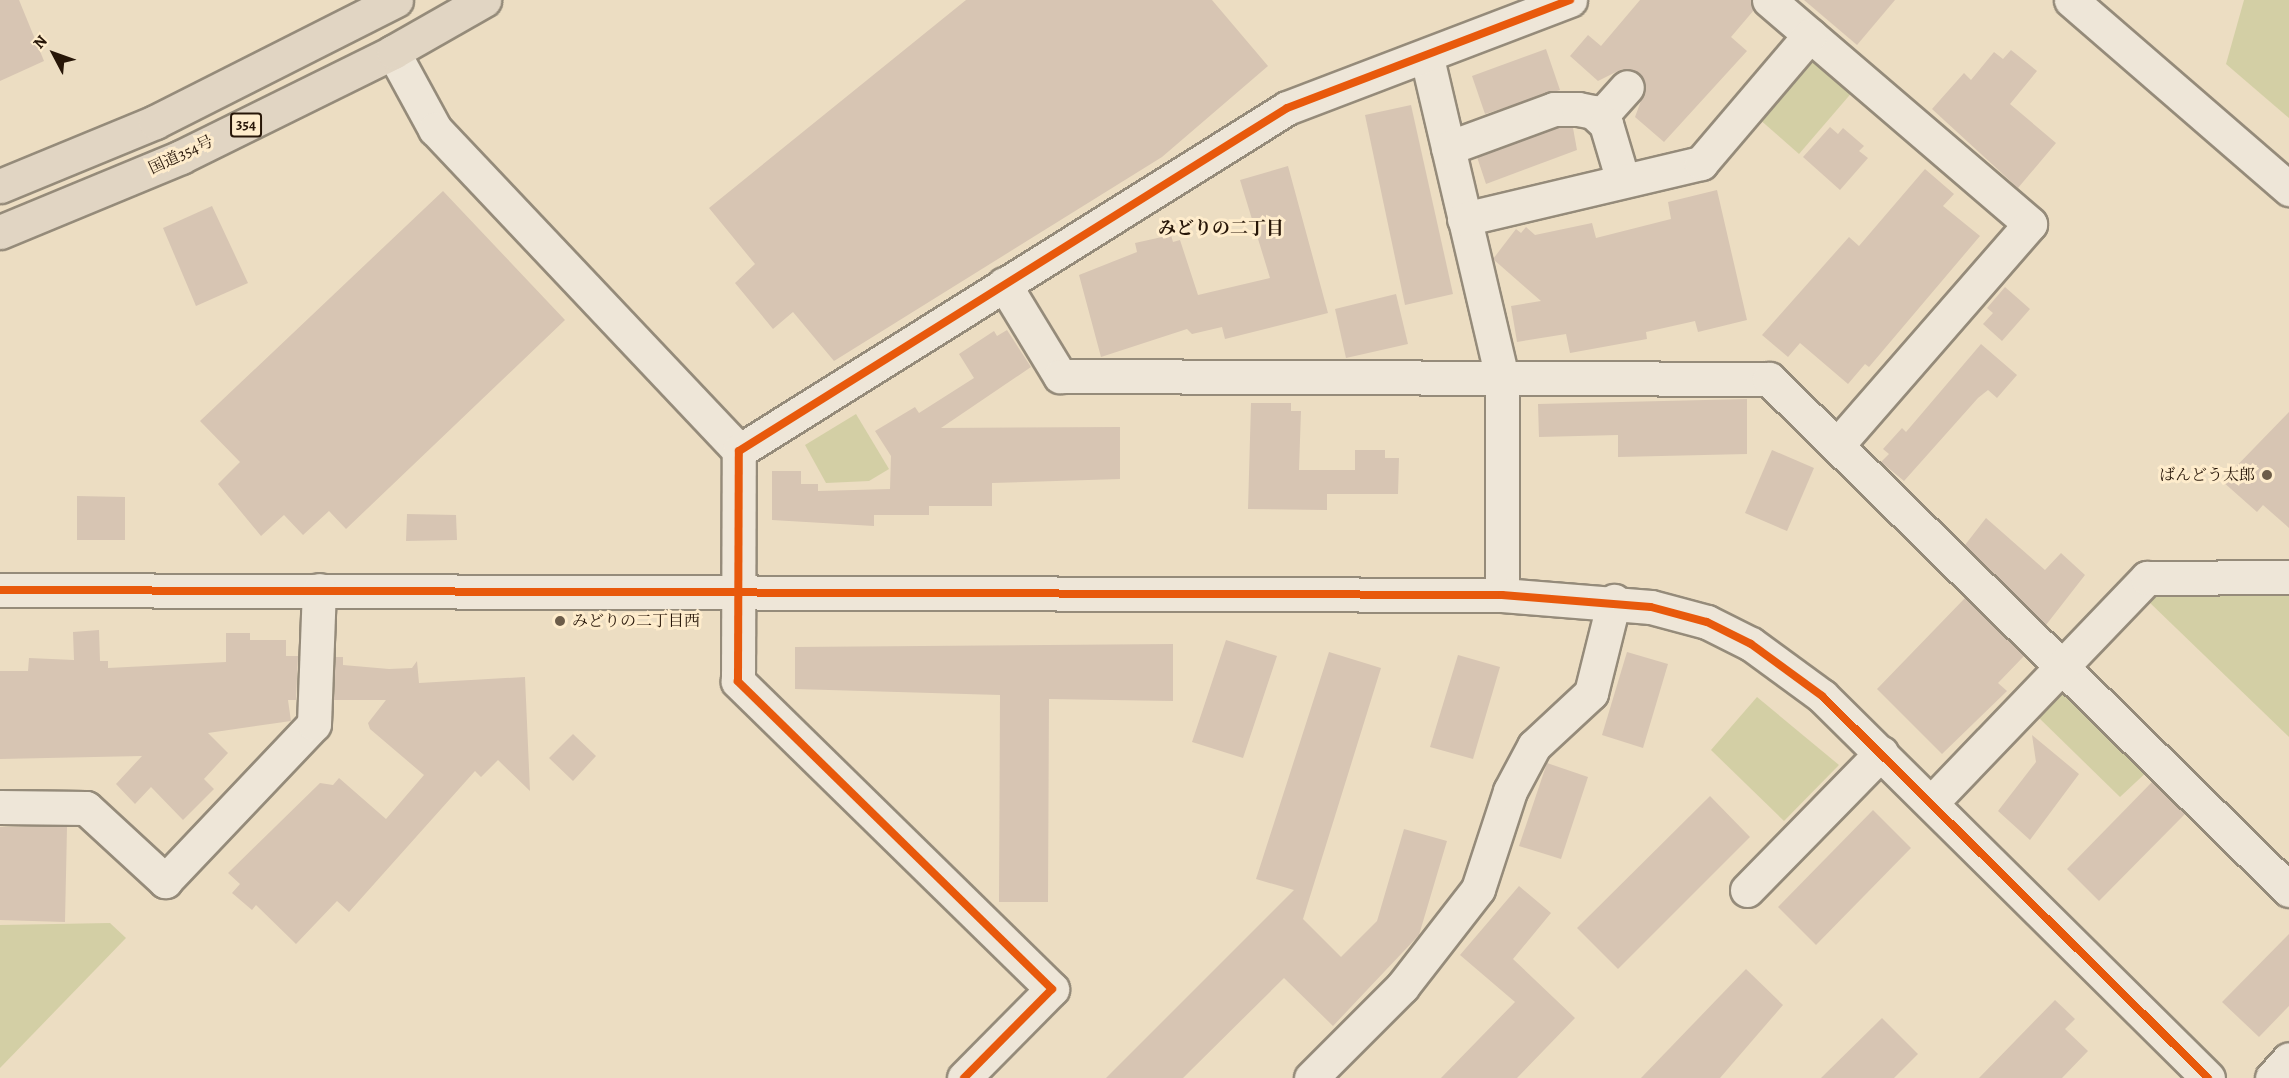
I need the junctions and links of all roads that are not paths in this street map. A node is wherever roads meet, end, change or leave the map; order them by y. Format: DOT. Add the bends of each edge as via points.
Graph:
graph roads {
  1 [pos="484,0"];
  2 [pos="1570,0"];
  3 [pos="1769,0"];
  4 [pos="2071,0"];
  5 [pos="378,5"];
  6 [pos="1810,35"];
  7 [pos="393,52"];
  8 [pos="1427,58"];
  9 [pos="1627,87"];
  10 [pos="1600,117"];
  11 [pos="1448,148"];
  12 [pos="1623,181"];
  13 [pos="0,186"];
  14 [pos="2289,189"];
  15 [pos="1464,219"];
  16 [pos="0,232"];
  17 [pos="1004,284"];
  18 [pos="1502,379"];
  19 [pos="1838,444"];
  20 [pos="739,451"];
  21 [pos="2289,578"];
  22 [pos="0,590"];
  23 [pos="318,590"];
  24 [pos="735,593"];
  25 [pos="1502,595"];
  26 [pos="1614,601"];
  27 [pos="2061,664"];
  28 [pos="1881,753"];
  29 [pos="1931,803"];
  30 [pos="0,807"];
  31 [pos="1747,890"];
  32 [pos="2289,890"];
  33 [pos="2289,1059"];
  34 [pos="964,1078"];
  35 [pos="1311,1078"];
  36 [pos="2208,1078"];
  37 [pos="2272,1078"];
  1 -- 7 [label="highway, 国道354号 / 354"];
  2 -- 8 [label="street"];
  3 -- 6 [label="street"];
  4 -- 14 [label="street"];
  5 -- 13 [label="highway" via="155,122"];
  6 -- 12 [label="street" via="1701,163"];
  6 -- 19 [label="street" via="2030,224"];
  7 -- 16 [label="highway, 国道354号 / 354" via="181,157"];
  7 -- 20 [label="street" via="435,129"];
  8 -- 11 [label="street"];
  8 -- 17 [label="street" via="1287,108"];
  9 -- 10 [label="street"];
  10 -- 11 [label="street" via="1554,109"];
  10 -- 12 [label="street"];
  11 -- 15 [label="street"];
  12 -- 15 [label="street"];
  15 -- 18 [label="street"];
  17 -- 18 [label="street" via="1060,376"];
  17 -- 20 [label="street"];
  18 -- 19 [label="street" via="1769,379"];
  18 -- 25 [label="street"];
  19 -- 27 [label="street"];
  20 -- 24 [label="street"];
  21 -- 27 [label="street" via="2146,578"];
  22 -- 23 [label="street"];
  23 -- 24 [label="street"];
  23 -- 30 [label="street" via="314,724 165,881 86,808"];
  24 -- 25 [label="street"];
  24 -- 34 [label="street" via="738,681 1052,990"];
  25 -- 26 [label="street"];
  26 -- 28 [label="street" via="1707,622 1751,644 1822,696"];
  26 -- 35 [label="street" via="1591,693 1534,746 1510,791 1478,889 1402,987"];
  27 -- 29 [label="street"];
  27 -- 32 [label="street"];
  28 -- 29 [label="street"];
  28 -- 31 [label="street"];
  29 -- 36 [label="street"];
  33 -- 37 [label="street"];
}
